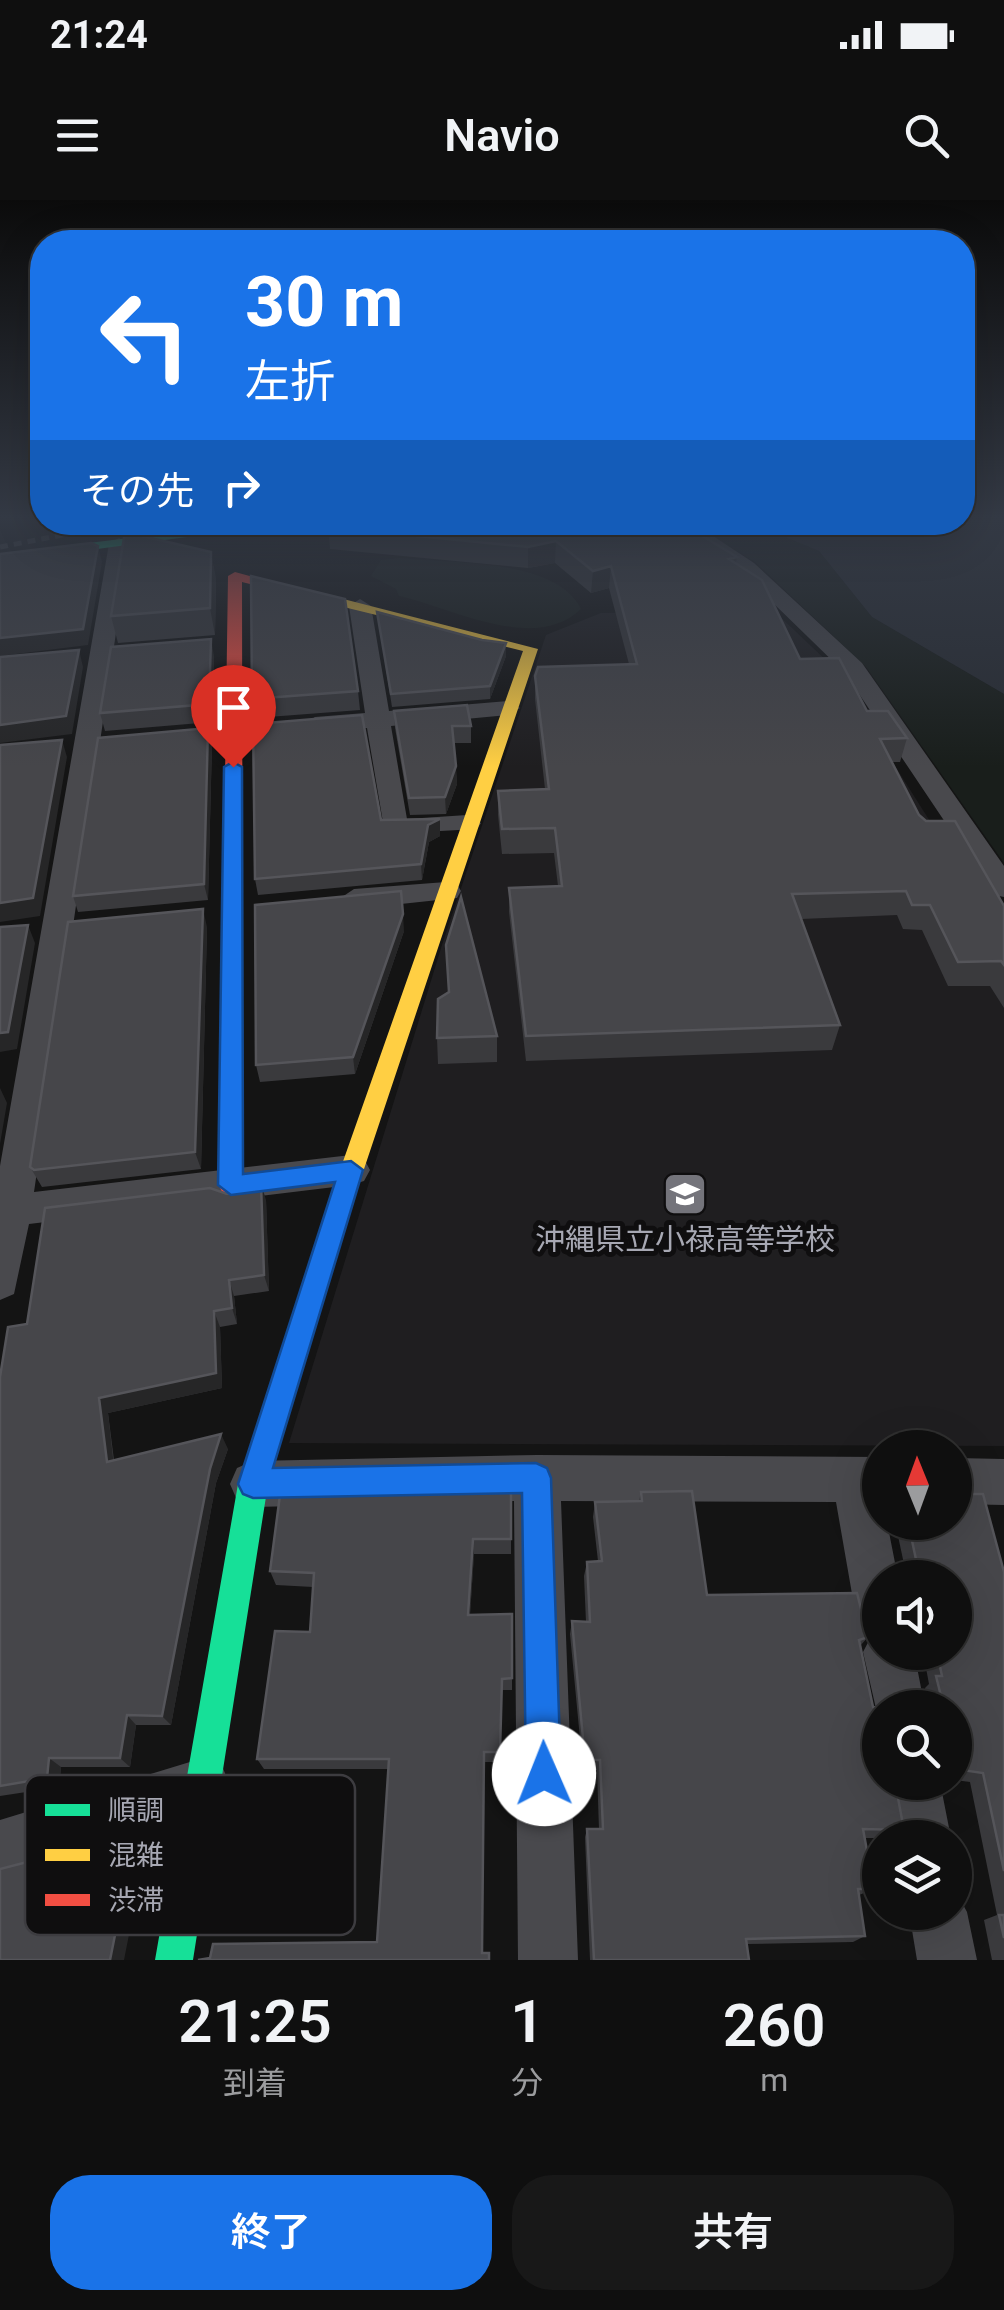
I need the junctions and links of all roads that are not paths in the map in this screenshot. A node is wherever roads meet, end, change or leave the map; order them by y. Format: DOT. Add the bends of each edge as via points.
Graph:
graph roads {
  1 [pos="108,602"];
  2 [pos="231,602"];
  3 [pos="344,602"];
  4 [pos="784,602"];
  5 [pos="360,606"];
  6 [pos="508,708"];
  7 [pos="377,720"];
  8 [pos="287,727"];
  9 [pos="102,742"];
  10 [pos="52,746"];
  11 [pos="468,823"];
  12 [pos="1004,888"];
  13 [pos="446,891"];
  14 [pos="326,902"];
  15 [pos="270,907"];
  16 [pos="222,912"];
  17 [pos="94,924"];
  18 [pos="56,928"];
  19 [pos="18,932"];
  20 [pos="351,1170"];
  21 [pos="231,1185"];
  22 [pos="6,1211"];
  23 [pos="0,1282"];
  24 [pos="536,1478"];
  25 [pos="862,1479"];
  26 [pos="972,1481"];
  27 [pos="1004,1482"];
  28 [pos="253,1484"];
  29 [pos="205,1775"];
  30 [pos="25,1840"];
  31 [pos="0,1848"];
  32 [pos="941,1930"];
  33 [pos="178,1935"];
  34 [pos="174,1960"];
  35 [pos="548,1960"];
  36 [pos="947,1960"];
  1 -- 9 [label="street" via="98,655"];
  2 -- 16 [label="street" via="224,645 233,731"];
  3 -- 5 [label="street"];
  4 -- 12 [label="street" via="854,668"];
  5 -- 6 [label="street" via="531,649"];
  5 -- 7 [label="street"];
  6 -- 7 [label="street"];
  6 -- 11 [label="street"];
  7 -- 8 [label="street"];
  7 -- 11 [label="street" via="395,828"];
  9 -- 10 [label="street"];
  9 -- 18 [label="street"];
  11 -- 13 [label="street"];
  13 -- 14 [label="street"];
  13 -- 20 [label="street"];
  15 -- 16 [label="street"];
  16 -- 21 [label="street"];
  17 -- 18 [label="street"];
  18 -- 19 [label="street"];
  18 -- 22 [label="street"];
  20 -- 21 [label="street"];
  20 -- 28 [label="street"];
  21 -- 22 [label="street"];
  22 -- 23 [label="street"];
  24 -- 25 [label="street"];
  24 -- 28 [label="street"];
  24 -- 35 [label="street"];
  26 -- 27 [label="street"];
  28 -- 29 [label="street"];
  30 -- 31 [label="street"];
  32 -- 36 [label="street"];
  33 -- 34 [label="street"];
}
